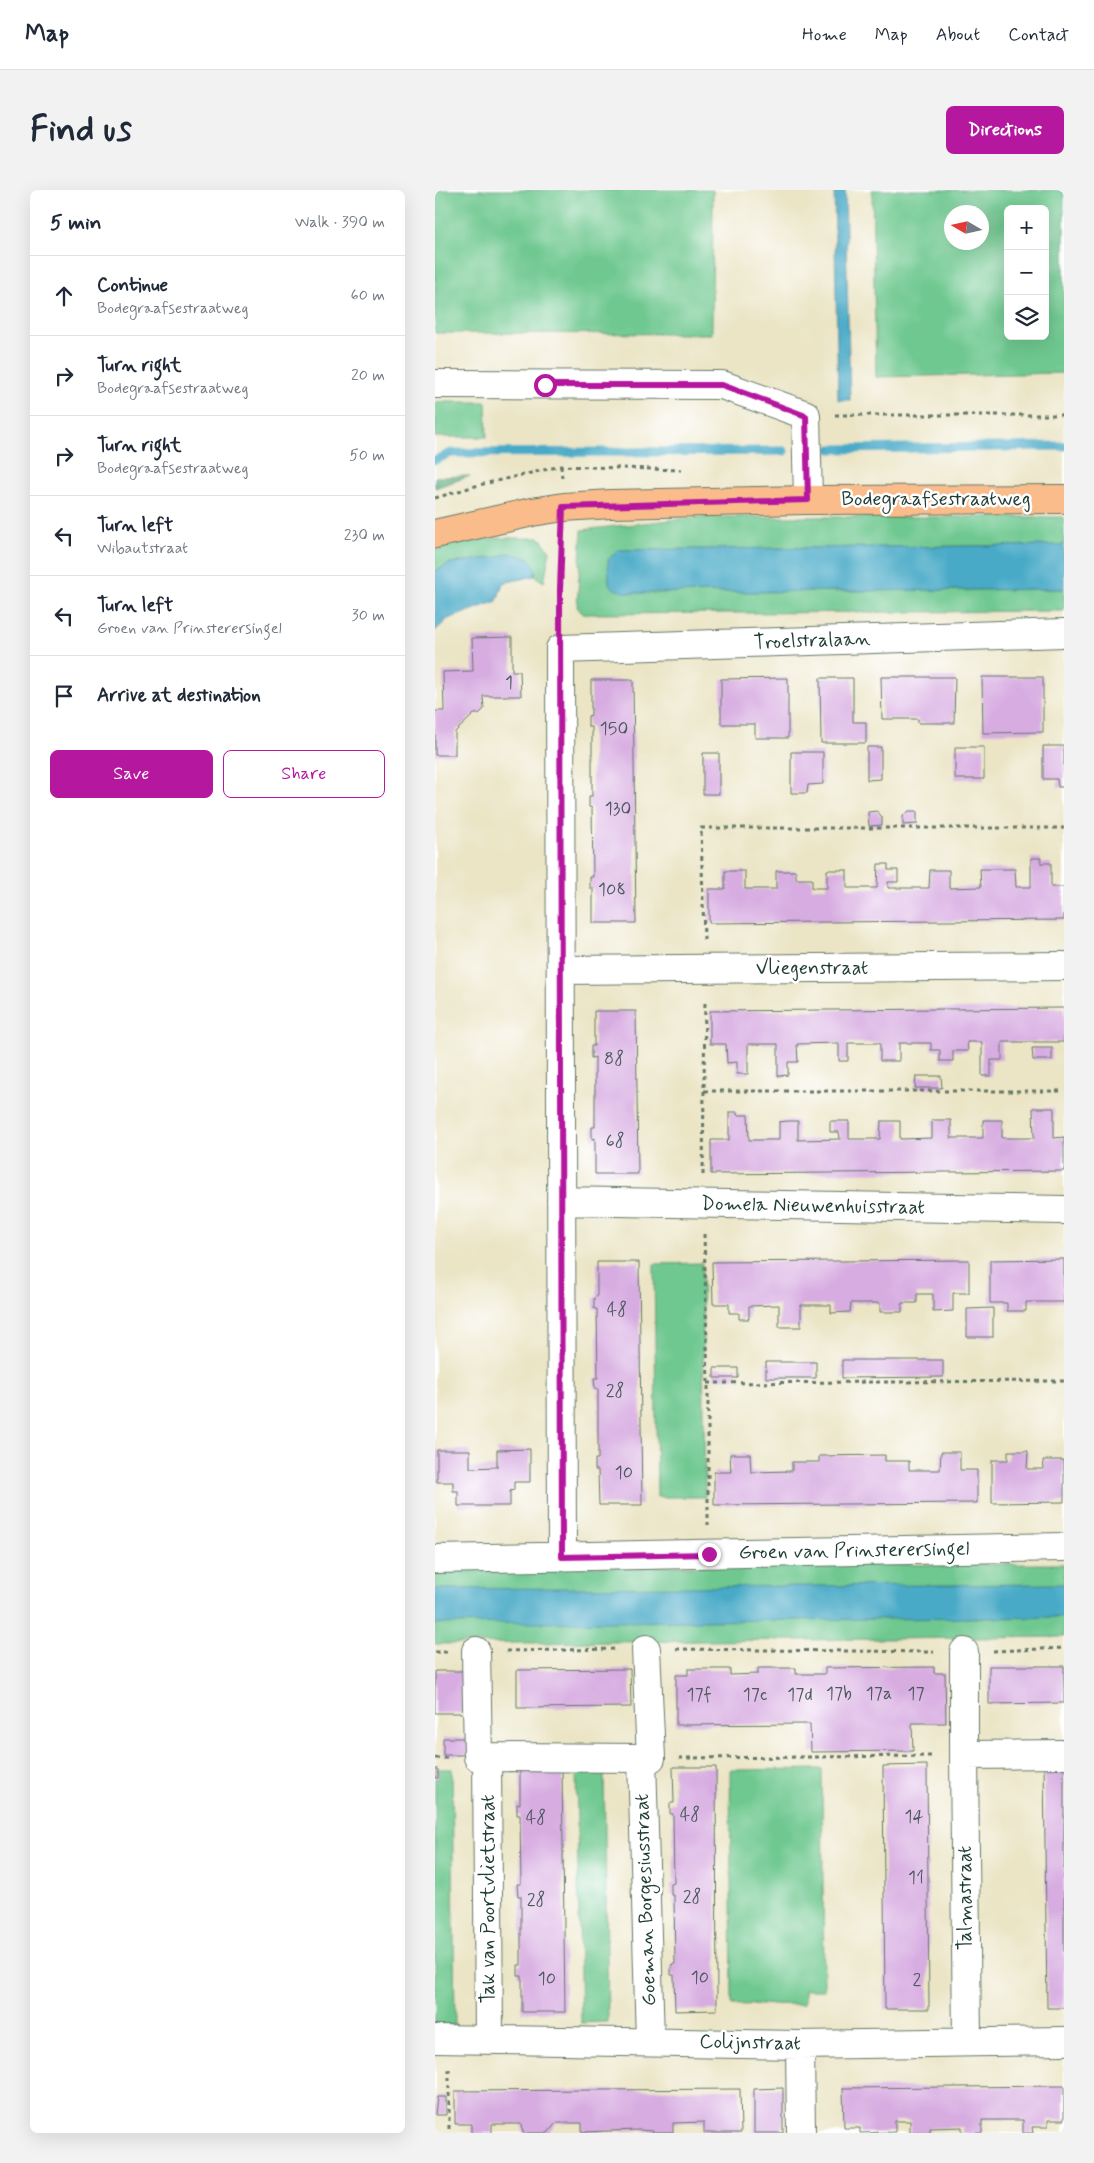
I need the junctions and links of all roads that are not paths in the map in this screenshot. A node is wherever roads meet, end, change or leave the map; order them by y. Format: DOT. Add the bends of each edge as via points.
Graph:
graph roads {
  1 [pos="435,384"];
  2 [pos="1064,499"];
  3 [pos="808,500"];
  4 [pos="435,534"];
  5 [pos="1064,633"];
  6 [pos="1064,966"];
  7 [pos="561,970"];
  8 [pos="561,1201"];
  9 [pos="1064,1210"];
  10 [pos="1064,1547"];
  11 [pos="562,1557"];
  12 [pos="435,1558"];
  13 [pos="646,1649"];
  14 [pos="476,1651"];
  15 [pos="964,1652"];
  16 [pos="964,1755"];
  17 [pos="1054,1755"];
  18 [pos="487,1757"];
  19 [pos="646,1758"];
  20 [pos="442,2039"];
  21 [pos="489,2040"];
  22 [pos="967,2041"];
  23 [pos="1064,2041"];
  24 [pos="650,2042"];
  25 [pos="800,2045"];
  26 [pos="801,2133"];
  1 -- 3 [label="street" via="722,385 806,416"];
  2 -- 3 [label="main road, Bodegraafsestraatweg"];
  3 -- 4 [label="main road, Bodegraafsestraatweg" via="563,507"];
  5 -- 7 [label="street, Troelstralaan" via="560,649"];
  6 -- 7 [label="street, Vliegenstraat"];
  7 -- 8 [label="street"];
  8 -- 9 [label="street, Domela Nieuwenhuisstraat"];
  8 -- 11 [label="street"];
  10 -- 11 [label="street, Groen van Prinsterersingel"];
  11 -- 12 [label="street, Groen van Prinsterersingel"];
  13 -- 19 [label="street, Goeman Borgesiusstraat"];
  14 -- 18 [label="street, Tak van Poortvlietstraat" via="478,1757"];
  15 -- 16 [label="street, Talmastraat"];
  16 -- 17 [label="street"];
  16 -- 22 [label="street, Talmastraat"];
  18 -- 19 [label="street"];
  18 -- 21 [label="street, Tak van Poortvlietstraat"];
  19 -- 24 [label="street, Goeman Borgesiusstraat"];
  20 -- 21 [label="street, Colijnstraat"];
  21 -- 24 [label="street, Colijnstraat"];
  22 -- 23 [label="street, Colijnstraat"];
  22 -- 25 [label="street, Colijnstraat"];
  24 -- 25 [label="street, Colijnstraat"];
  25 -- 26 [label="street"];
}
